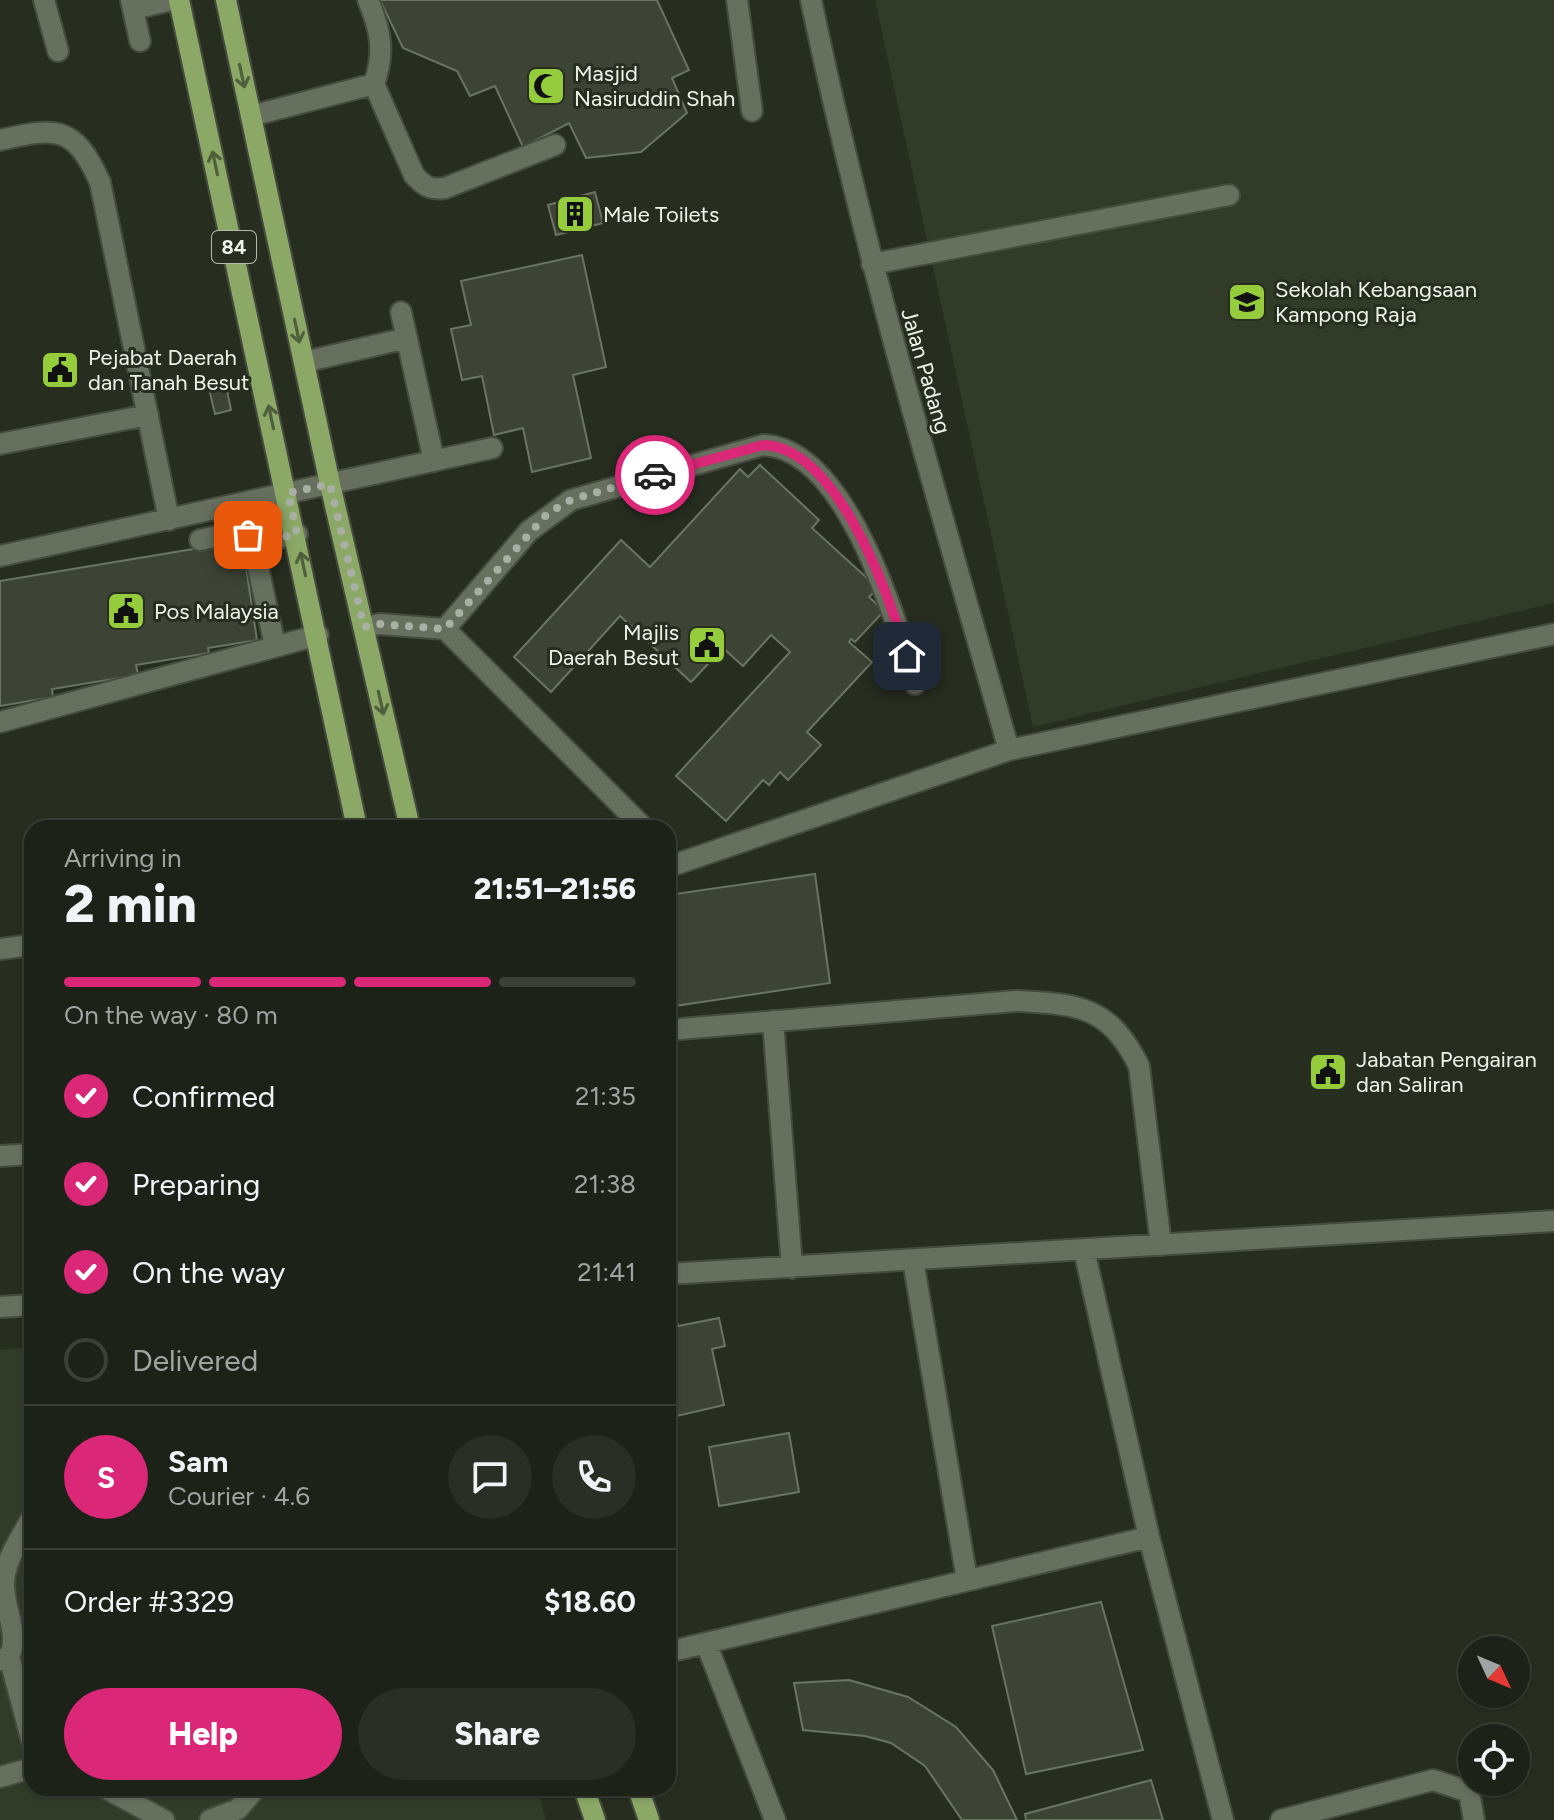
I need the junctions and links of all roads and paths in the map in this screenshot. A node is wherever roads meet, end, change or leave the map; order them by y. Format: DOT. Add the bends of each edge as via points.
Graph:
graph roads {
  1 [pos="44,0"];
  2 [pos="172,0"];
  3 [pos="179,0"];
  4 [pos="226,0"];
  5 [pos="368,0"];
  6 [pos="737,0"];
  7 [pos="811,0"];
  8 [pos="132,4"];
  9 [pos="140,41"];
  10 [pos="58,51"];
  11 [pos="374,84"];
  12 [pos="752,111"];
  13 [pos="251,116"];
  14 [pos="0,140"];
  15 [pos="555,145"];
  16 [pos="1229,195"];
  17 [pos="872,264"];
  18 [pos="401,312"];
  19 [pos="407,338"];
  20 [pos="304,362"];
  21 [pos="148,415"];
  22 [pos="0,444"];
  23 [pos="492,448"];
  24 [pos="434,461"];
  25 [pos="330,484"];
  26 [pos="288,493"];
  27 [pos="169,520"];
  28 [pos="297,534"];
  29 [pos="200,540"];
  30 [pos="254,543"];
  31 [pos="0,556"];
  32 [pos="364,627"];
  33 [pos="445,629"];
  34 [pos="1554,634"];
  35 [pos="318,635"];
  36 [pos="275,646"];
  37 [pos="915,684"];
  38 [pos="0,722"];
  39 [pos="1009,750"];
  40 [pos="355,820"];
  41 [pos="408,820"];
  42 [pos="636,820"];
  43 [pos="676,864"];
  44 [pos="24,946"];
  45 [pos="0,949"];
  46 [pos="773,1021"];
  47 [pos="676,1029"];
  48 [pos="24,1154"];
  49 [pos="0,1156"];
  50 [pos="1554,1221"];
  51 [pos="1161,1245"];
  52 [pos="1084,1250"];
  53 [pos="913,1260"];
  54 [pos="792,1268"];
  55 [pos="676,1274"];
  56 [pos="24,1306"];
  57 [pos="0,1307"];
  58 [pos="24,1532"];
  59 [pos="1149,1537"];
  60 [pos="967,1580"];
  61 [pos="706,1643"];
  62 [pos="676,1650"];
  63 [pos="4,1658"];
  64 [pos="24,1718"];
  65 [pos="24,1770"];
  66 [pos="0,1777"];
  67 [pos="120,1796"];
  68 [pos="249,1796"];
  69 [pos="587,1796"];
  70 [pos="641,1796"];
  71 [pos="1287,1819"];
  72 [pos="164,1820"];
  73 [pos="210,1820"];
  74 [pos="595,1820"];
  75 [pos="649,1820"];
  76 [pos="775,1820"];
  77 [pos="1223,1820"];
  78 [pos="1474,1820"];
  1 -- 10 [label="street"];
  2 -- 8 [label="street"];
  26 -- 3 [label="main road, 84, one-way"];
  4 -- 13 [label="main road, 84, one-way"];
  5 -- 11 [label="street" via="382,34"];
  6 -- 12 [label="street"];
  7 -- 17 [label="street, Jalan Padang"];
  8 -- 9 [label="street"];
  11 -- 13 [label="street"];
  11 -- 15 [label="street" via="414,175 433,189"];
  13 -- 20 [label="main road, 84, one-way"];
  14 -- 21 [label="street" via="51,130 79,143 91,162 100,182"];
  16 -- 17 [label="street"];
  17 -- 39 [label="street, Jalan Padang"];
  18 -- 19 [label="street"];
  19 -- 20 [label="street"];
  19 -- 24 [label="street"];
  20 -- 25 [label="main road, 84"];
  21 -- 22 [label="street"];
  21 -- 27 [label="street"];
  23 -- 24 [label="street"];
  24 -- 25 [label="street"];
  25 -- 26 [label="street"];
  25 -- 32 [label="main road, 84"];
  26 -- 27 [label="street"];
  26 -- 28 [label="main road, 84"];
  27 -- 31 [label="street"];
  28 -- 30 [label="street"];
  35 -- 28 [label="main road, 84, one-way"];
  29 -- 30 [label="street" via="243,532"];
  30 -- 36 [label="street"];
  32 -- 33 [label="street"];
  32 -- 41 [label="main road, 84, one-way"];
  33 -- 37 [label="street" via="529,531 571,500 763,445 780,446 811,465 842,504 890,600"];
  33 -- 42 [label="street"];
  34 -- 39 [label="street"];
  35 -- 36 [label="street"];
  35 -- 40 [label="main road, 84"];
  36 -- 38 [label="street"];
  39 -- 43 [label="street"];
  44 -- 45 [label="street"];
  46 -- 47 [label="street"];
  46 -- 51 [label="street" via="1016,1001 1087,1010 1110,1022 1139,1066"];
  46 -- 54 [label="street"];
  48 -- 49 [label="street"];
  50 -- 51 [label="street"];
  51 -- 52 [label="street"];
  52 -- 53 [label="street"];
  52 -- 59 [label="street"];
  53 -- 54 [label="street"];
  53 -- 60 [label="street"];
  54 -- 55 [label="street"];
  56 -- 57 [label="street"];
  58 -- 63 [label="street" via="5,1569 3,1591 13,1646"];
  59 -- 60 [label="street"];
  59 -- 77 [label="street"];
  60 -- 61 [label="street"];
  61 -- 62 [label="street"];
  61 -- 76 [label="street"];
  63 -- 64 [label="street"];
  65 -- 66 [label="street"];
  67 -- 72 [label="street"];
  68 -- 73 [label="street" via="238,1809"];
  69 -- 74 [label="main road"];
  70 -- 75 [label="main road"];
  71 -- 78 [label="street" via="1433,1780 1469,1792"];
}
